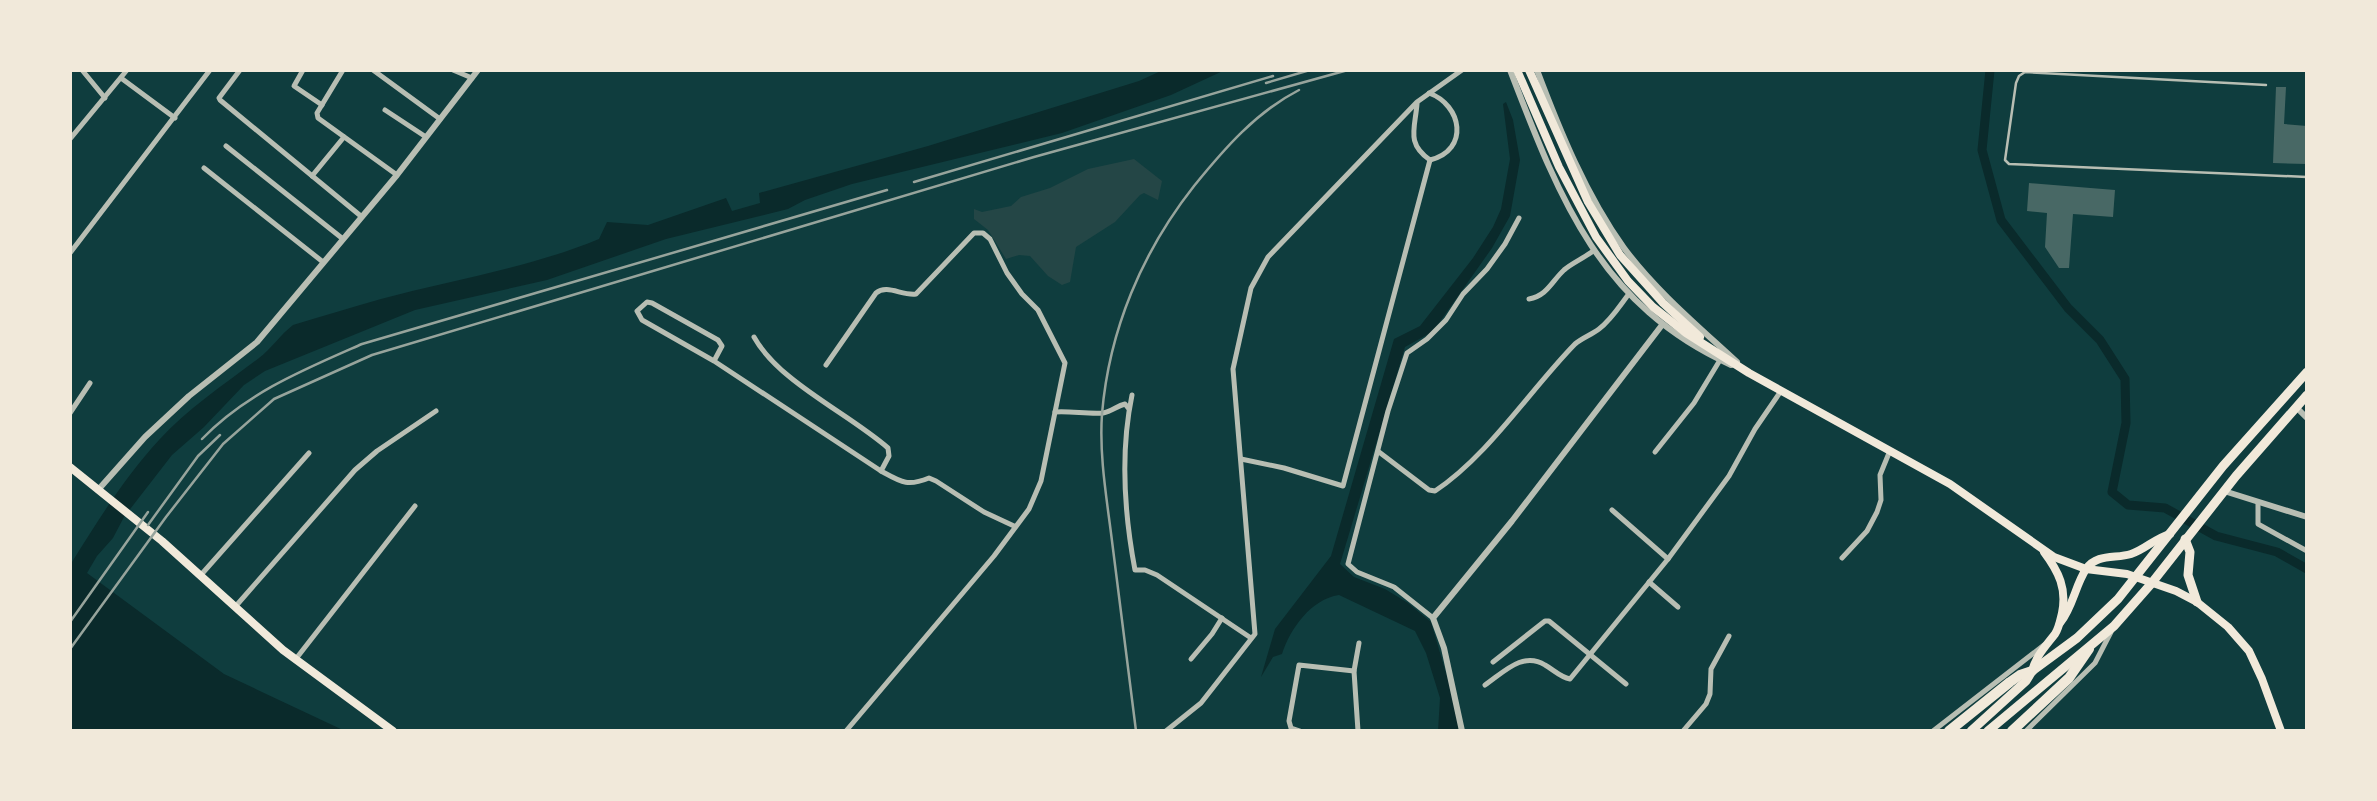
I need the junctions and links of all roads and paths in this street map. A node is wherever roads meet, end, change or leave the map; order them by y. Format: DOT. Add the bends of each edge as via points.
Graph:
graph roads {
  1 [pos="82,70"];
  2 [pos="127,70"];
  3 [pos="209,70"];
  4 [pos="240,70"];
  5 [pos="303,70"];
  6 [pos="343,70"];
  7 [pos="373,70"];
  8 [pos="453,70"];
  9 [pos="478,70"];
  10 [pos="1462,70"];
  11 [pos="1510,70"];
  12 [pos="1517,70"];
  13 [pos="1529,70"];
  14 [pos="1537,70"];
  15 [pos="121,78"];
  16 [pos="472,78"];
  17 [pos="2266,85"];
  18 [pos="1429,93"];
  19 [pos="105,98"];
  20 [pos="1418,102"];
  21 [pos="322,105"];
  22 [pos="385,110"];
  23 [pos="175,118"];
  24 [pos="440,119"];
  25 [pos="344,137"];
  26 [pos="426,137"];
  27 [pos="70,139"];
  28 [pos="226,146"];
  29 [pos="1430,160"];
  30 [pos="204,168"];
  31 [pos="397,175"];
  32 [pos="312,176"];
  33 [pos="2307,177"];
  34 [pos="362,217"];
  35 [pos="1519,218"];
  36 [pos="343,239"];
  37 [pos="1593,251"];
  38 [pos="70,253"];
  39 [pos="323,262"];
  40 [pos="1628,295"];
  41 [pos="1530,299"];
  42 [pos="1662,325"];
  43 [pos="754,337"];
  44 [pos="1709,346"];
  45 [pos="1720,360"];
  46 [pos="714,361"];
  47 [pos="826,365"];
  48 [pos="2307,372"];
  49 [pos="1749,373"];
  50 [pos="90,383"];
  51 [pos="1781,391"];
  52 [pos="1132,395"];
  53 [pos="2307,395"];
  54 [pos="2296,407"];
  55 [pos="1129,409"];
  56 [pos="436,411"];
  57 [pos="70,412"];
  58 [pos="1055,412"];
  59 [pos="2307,418"];
  60 [pos="1379,452"];
  61 [pos="1656,452"];
  62 [pos="309,453"];
  63 [pos="1889,453"];
  64 [pos="1241,459"];
  65 [pos="70,467"];
  66 [pos="881,471"];
  67 [pos="2224,491"];
  68 [pos="100,492"];
  69 [pos="2258,502"];
  70 [pos="415,506"];
  71 [pos="1612,510"];
  72 [pos="2307,517"];
  73 [pos="1014,526"];
  74 [pos="2172,531"];
  75 [pos="2187,537"];
  76 [pos="2042,549"];
  77 [pos="2307,551"];
  78 [pos="1842,558"];
  79 [pos="1668,559"];
  80 [pos="2086,569"];
  81 [pos="200,576"];
  82 [pos="2136,577"];
  83 [pos="1649,582"];
  84 [pos="2151,584"];
  85 [pos="2197,602"];
  86 [pos="235,607"];
  87 [pos="1678,607"];
  88 [pos="1222,618"];
  89 [pos="1433,618"];
  90 [pos="2060,623"];
  91 [pos="2113,626"];
  92 [pos="1729,636"];
  93 [pos="1251,638"];
  94 [pos="2050,640"];
  95 [pos="1359,643"];
  96 [pos="2089,649"];
  97 [pos="1589,655"];
  98 [pos="1191,659"];
  99 [pos="295,660"];
  100 [pos="1493,663"];
  101 [pos="1354,671"];
  102 [pos="2032,671"];
  103 [pos="1626,684"];
  104 [pos="1485,685"];
  105 [pos="393,731"];
  106 [pos="846,731"];
  107 [pos="1166,731"];
  108 [pos="1300,731"];
  109 [pos="1358,731"];
  110 [pos="1462,731"];
  111 [pos="1683,731"];
  112 [pos="1933,731"];
  113 [pos="1949,731"];
  114 [pos="1970,731"];
  115 [pos="1989,731"];
  116 [pos="2012,731"];
  117 [pos="2026,731"];
  118 [pos="2281,731"];
  1 -- 19 [label="street"];
  2 -- 15 [label="street"];
  3 -- 23 [label="street"];
  4 -- 32 [label="street" via="220,100"];
  5 -- 21 [label="street" via="294,86"];
  6 -- 21 [label="street"];
  7 -- 24 [label="street"];
  8 -- 16 [label="street"];
  9 -- 16 [label="street"];
  10 -- 18 [label="street"];
  11 -- 37 [label="street" via="1555,177"];
  12 -- 44 [label="main road" via="1595,237 1653,307"];
  13 -- 44 [label="main road" via="1588,202 1620,255"];
  14 -- 49 [label="street" via="1587,185 1624,247 1667,297"];
  15 -- 19 [label="street"];
  15 -- 23 [label="street"];
  16 -- 24 [label="street"];
  17 -- 33 [label="lane" via="2025,72 2016,83 2005,160 2008,164"];
  18 -- 20 [label="street"];
  18 -- 29 [label="street" via="1448,106 1458,133 1444,155"];
  19 -- 27 [label="street"];
  20 -- 29 [label="street" via="1412,134"];
  20 -- 64 [label="street" via="1268,257 1251,288 1233,369"];
  21 -- 25 [label="street" via="318,118"];
  22 -- 26 [label="street"];
  23 -- 38 [label="street"];
  24 -- 26 [label="street"];
  25 -- 31 [label="street"];
  25 -- 32 [label="street"];
  26 -- 31 [label="street"];
  28 -- 36 [label="street"];
  29 -- 64 [label="street" via="1343,486"];
  30 -- 39 [label="street"];
  31 -- 34 [label="street"];
  32 -- 34 [label="street"];
  34 -- 36 [label="street"];
  35 -- 60 [label="street" via="1505,244 1446,320 1407,353"];
  36 -- 39 [label="street"];
  37 -- 40 [label="street"];
  37 -- 41 [label="street"];
  39 -- 68 [label="street" via="257,342 145,437"];
  40 -- 42 [label="street"];
  40 -- 60 [label="street" via="1613,316 1575,344 1501,429 1435,491"];
  42 -- 45 [label="street"];
  42 -- 89 [label="street"];
  43 -- 66 [label="street" via="783,370 888,448"];
  44 -- 49 [label="main road"];
  45 -- 49 [label="street"];
  45 -- 61 [label="street"];
  46 -- 46 [label="street" via="642,320 636,312 652,303 718,341 722,346"];
  46 -- 66 [label="street"];
  47 -- 58 [label="street" via="881,289 916,294 974,233 983,233 1007,273 1038,310 1065,363"];
  48 -- 74 [label="highway"];
  49 -- 51 [label="main road"];
  50 -- 57 [label="street"];
  51 -- 63 [label="main road"];
  51 -- 79 [label="street" via="1729,476"];
  52 -- 55 [label="street"];
  53 -- 54 [label="highway"];
  54 -- 59 [label="street"];
  54 -- 67 [label="highway"];
  55 -- 58 [label="street" via="1125,404 1102,413"];
  55 -- 88 [label="street" via="1125,496 1135,570 1157,575"];
  56 -- 86 [label="street" via="355,470"];
  58 -- 73 [label="street" via="1041,481 1029,509"];
  60 -- 89 [label="street" via="1348,564 1394,587"];
  62 -- 81 [label="street"];
  63 -- 76 [label="main road" via="1950,484"];
  63 -- 78 [label="street" via="1880,475 1877,512 1867,531"];
  64 -- 93 [label="street" via="1255,634"];
  65 -- 68 [label="main road"];
  66 -- 73 [label="street" via="908,484 929,478"];
  67 -- 69 [label="street"];
  67 -- 75 [label="highway"];
  68 -- 81 [label="main road"];
  69 -- 72 [label="street"];
  69 -- 77 [label="street" via="2258,524"];
  70 -- 99 [label="street"];
  71 -- 79 [label="street"];
  73 -- 106 [label="street" via="994,556"];
  74 -- 80 [label="main road" via="2132,554 2098,559"];
  74 -- 82 [label="highway"];
  75 -- 84 [label="highway"];
  75 -- 85 [label="highway" via="2188,575"];
  76 -- 80 [label="main road"];
  76 -- 90 [label="main road" via="2063,588"];
  79 -- 83 [label="street"];
  80 -- 82 [label="main road"];
  80 -- 90 [label="main road"];
  81 -- 86 [label="main road"];
  82 -- 84 [label="main road"];
  82 -- 102 [label="highway" via="2089,628"];
  83 -- 87 [label="street"];
  83 -- 97 [label="street"];
  84 -- 85 [label="main road"];
  84 -- 91 [label="highway"];
  85 -- 118 [label="main road" via="2249,651"];
  86 -- 99 [label="main road"];
  88 -- 93 [label="street"];
  88 -- 98 [label="street"];
  89 -- 110 [label="street"];
  90 -- 94 [label="main road"];
  91 -- 96 [label="highway"];
  91 -- 117 [label="street" via="2095,663"];
  92 -- 111 [label="street" via="1712,669 1706,704"];
  93 -- 107 [label="street" via="1201,703"];
  94 -- 102 [label="main road"];
  94 -- 112 [label="street"];
  95 -- 101 [label="street"];
  96 -- 115 [label="highway"];
  96 -- 116 [label="highway" via="2069,678"];
  97 -- 100 [label="street" via="1545,621"];
  97 -- 103 [label="street"];
  97 -- 104 [label="street" via="1570,679 1532,659 1521,660"];
  99 -- 105 [label="main road"];
  101 -- 108 [label="street" via="1299,665 1289,721 1291,728"];
  101 -- 109 [label="street"];
  102 -- 113 [label="highway" via="2010,682"];
  102 -- 114 [label="highway"];
}
